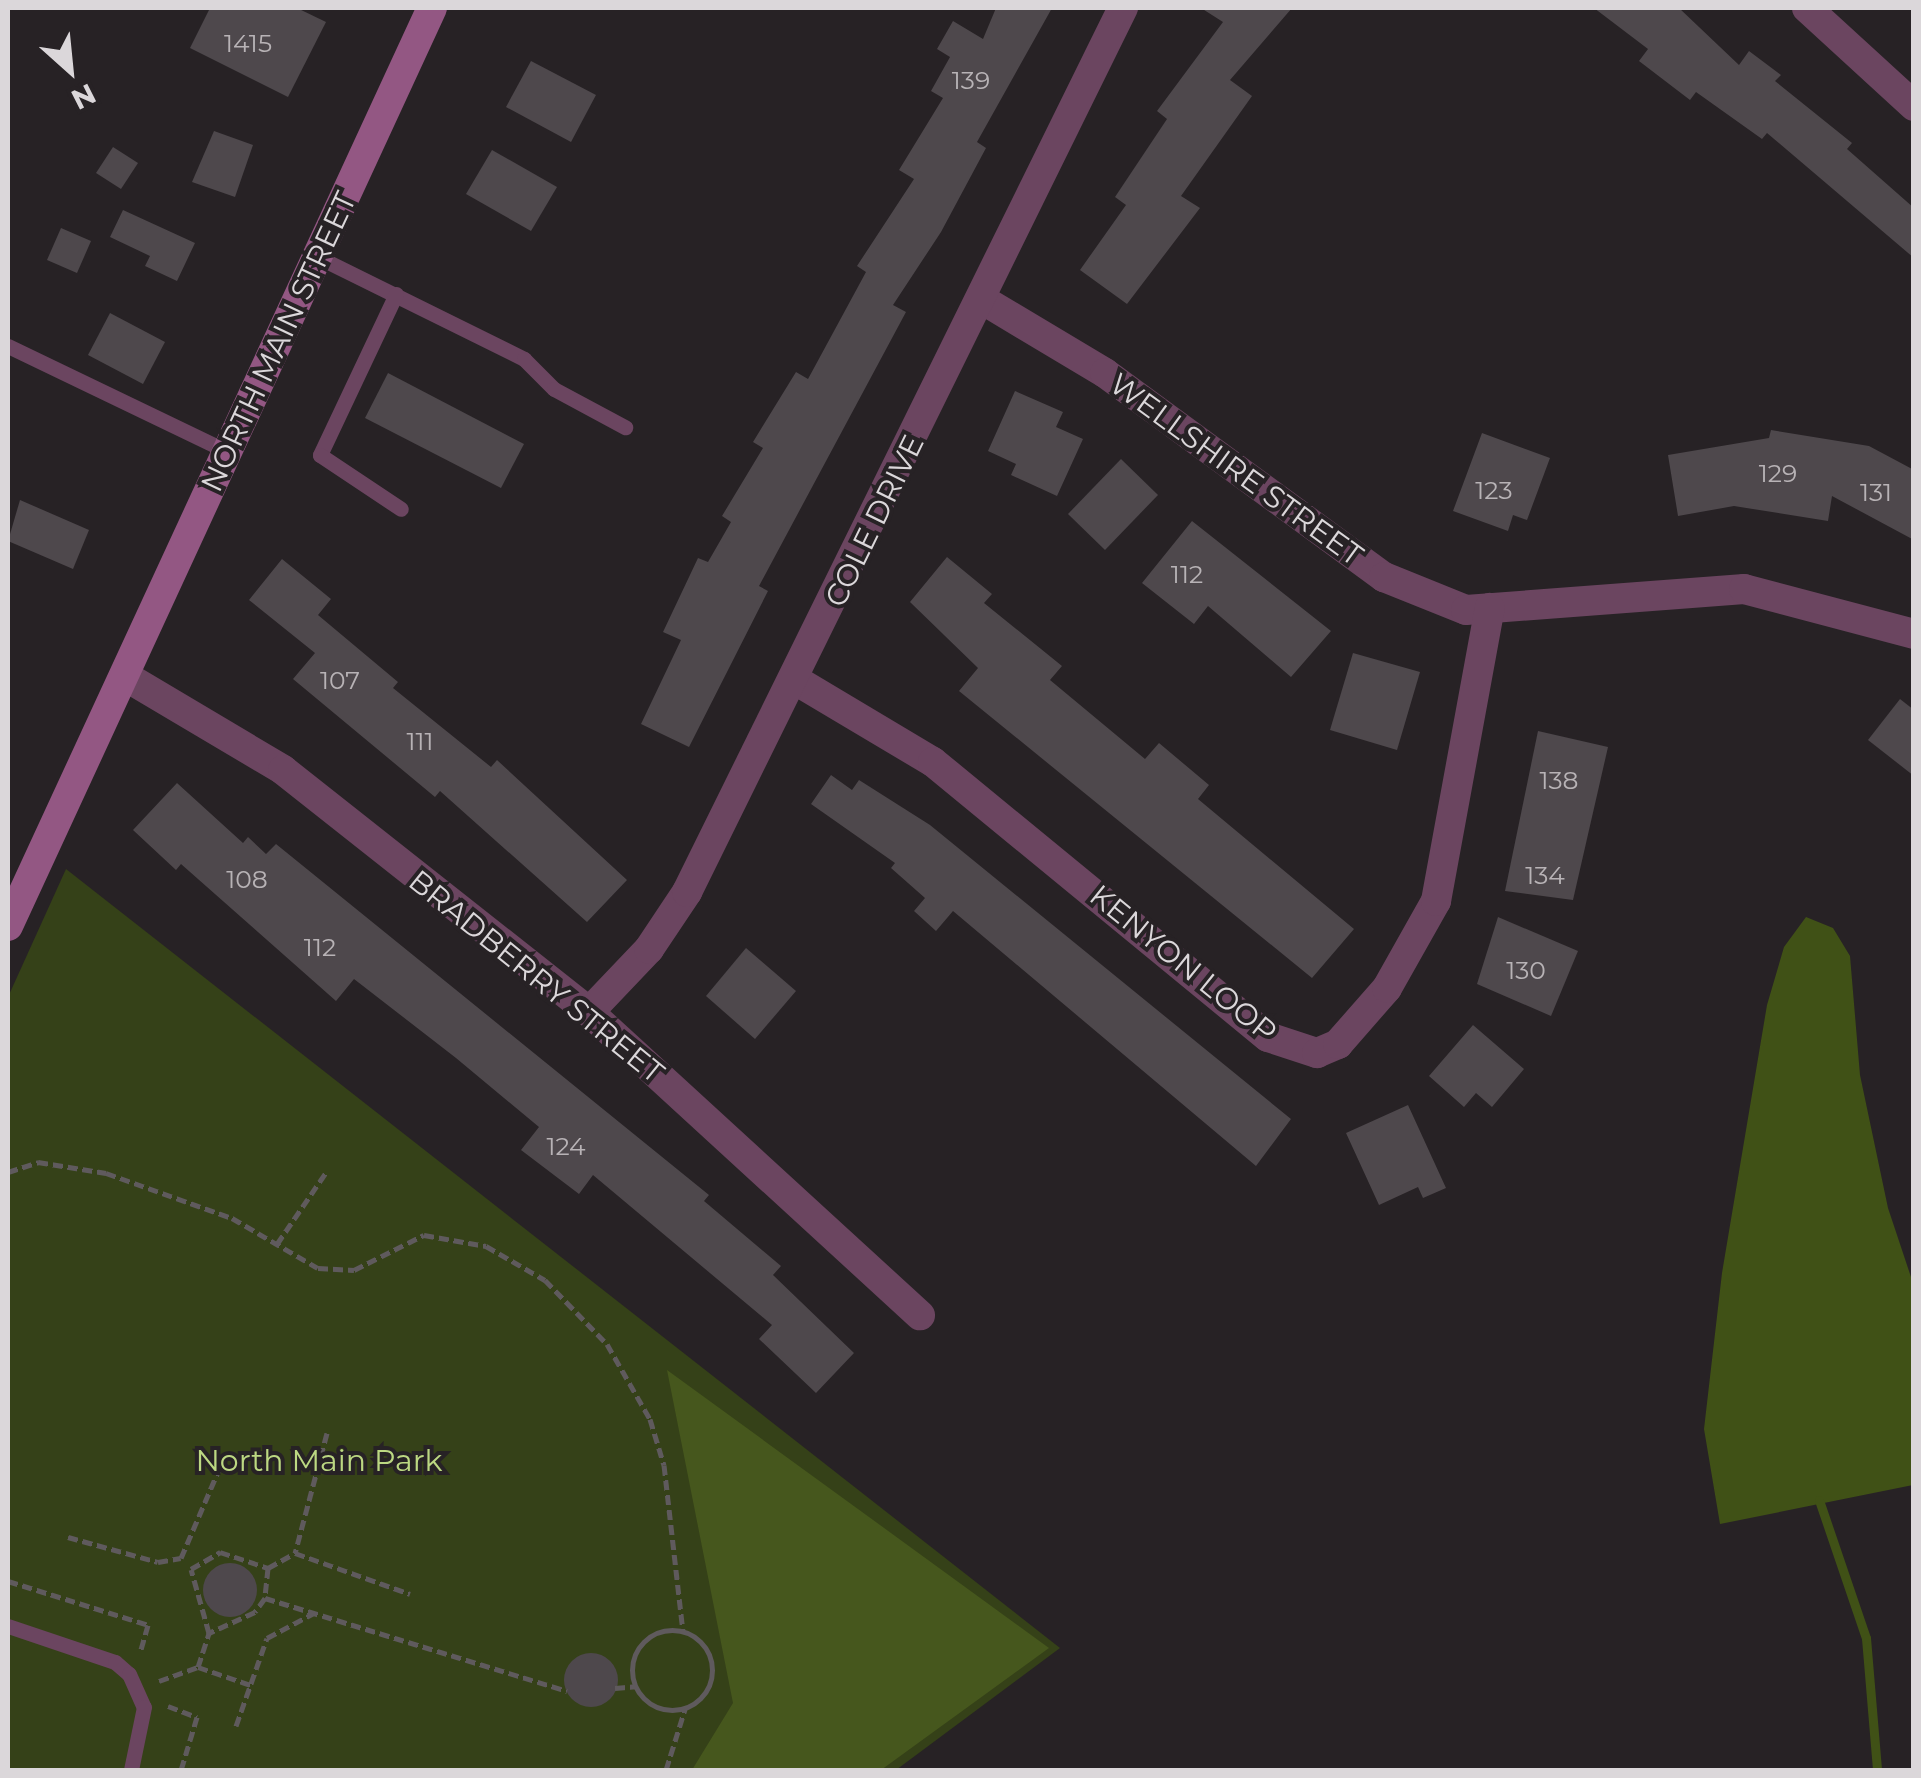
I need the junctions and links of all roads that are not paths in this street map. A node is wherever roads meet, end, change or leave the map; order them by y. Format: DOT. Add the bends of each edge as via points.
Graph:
graph roads {
  1 [pos="432,8"];
  2 [pos="1124,8"];
  3 [pos="1807,8"];
  4 [pos="1914,106"];
  5 [pos="318,257"];
  6 [pos="396,294"];
  7 [pos="983,300"];
  8 [pos="8,346"];
  9 [pos="625,427"];
  10 [pos="228,452"];
  11 [pos="401,509"];
  12 [pos="1490,608"];
  13 [pos="1914,634"];
  14 [pos="125,676"];
  15 [pos="797,681"];
  16 [pos="8,926"];
  17 [pos="590,1012"];
  18 [pos="920,1315"];
  19 [pos="8,1626"];
  20 [pos="131,1770"];
  1 -- 5 [label="main road, NORTH MAIN STREET"];
  2 -- 7 [label="street, COLE DRIVE"];
  3 -- 4 [label="street"];
  5 -- 6 [label="lane"];
  5 -- 10 [label="main road, NORTH MAIN STREET"];
  6 -- 9 [label="lane" via="524,358 554,388"];
  6 -- 11 [label="lane" via="320,454"];
  7 -- 12 [label="street, WELLSHIRE STREET" via="1105,374 1384,577 1466,610"];
  7 -- 15 [label="street, COLE DRIVE"];
  8 -- 10 [label="lane"];
  10 -- 14 [label="main road, NORTH MAIN STREET"];
  12 -- 13 [label="street, WELLSHIRE STREET" via="1744,589"];
  12 -- 15 [label="street, KENYON LOOP" via="1436,901 1387,988 1338,1044 1317,1053 1268,1037 933,762"];
  14 -- 16 [label="main road, NORTH MAIN STREET"];
  14 -- 17 [label="street, BRADBERRY STREET" via="283,770"];
  15 -- 17 [label="street, COLE DRIVE" via="686,892 650,949"];
  17 -- 18 [label="street, BRADBERRY STREET"];
  19 -- 20 [label="lane" via="115,1662 129,1674 144,1708"];
}
